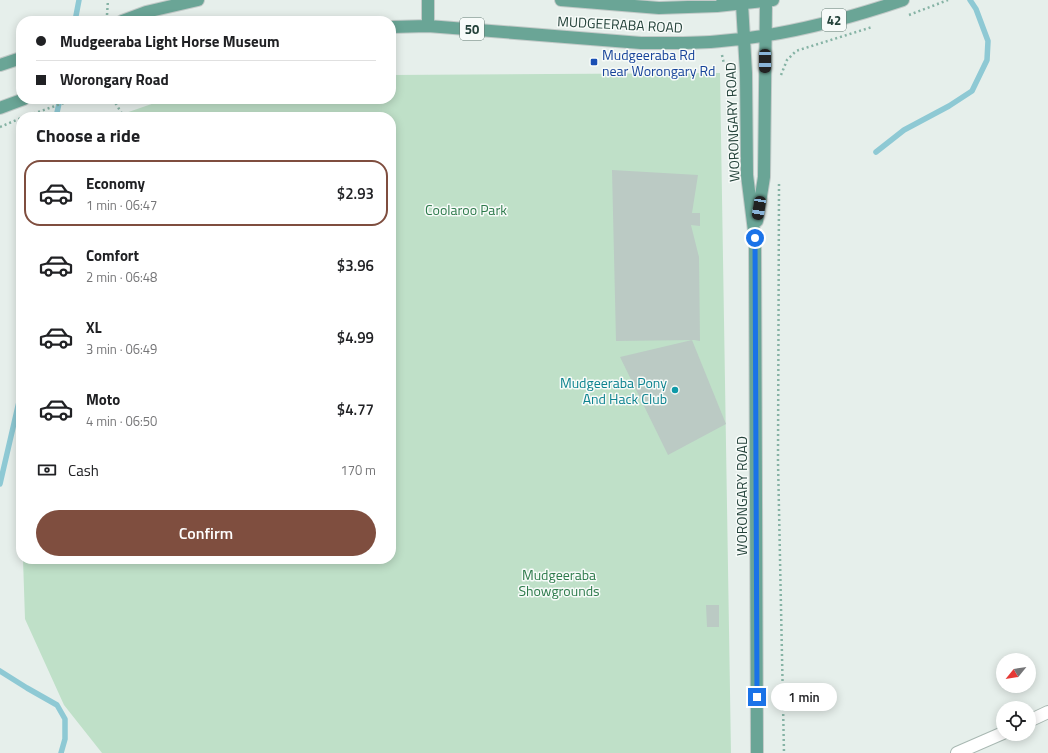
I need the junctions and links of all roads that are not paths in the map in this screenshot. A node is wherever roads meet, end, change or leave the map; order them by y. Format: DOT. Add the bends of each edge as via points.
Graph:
graph roads {
  1 [pos="198,0"];
  2 [pos="428,0"];
  3 [pos="561,0"];
  4 [pos="769,0"];
  5 [pos="902,0"];
  6 [pos="742,4"];
  7 [pos="135,16"];
  8 [pos="428,26"];
  9 [pos="396,27"];
  10 [pos="765,35"];
  11 [pos="744,39"];
  12 [pos="16,60"];
  13 [pos="0,65"];
  14 [pos="16,102"];
  15 [pos="0,108"];
  16 [pos="755,238"];
  17 [pos="1048,712"];
  18 [pos="1036,718"];
  19 [pos="996,736"];
  20 [pos="757,753"];
  21 [pos="957,753"];
  1 -- 7 [label="main road"];
  2 -- 8 [label="main road"];
  3 -- 6 [label="main road, MUDGEERABA ROAD" via="659,8"];
  4 -- 6 [label="main road, MUDGEERABA ROAD"];
  4 -- 10 [label="main road, WORONGARY ROAD"];
  5 -- 10 [label="main road, MUDGEERABA ROAD / 42" via="799,29"];
  6 -- 11 [label="main road, WORONGARY ROAD"];
  8 -- 9 [label="main road, MUDGEERABA ROAD / 50"];
  8 -- 11 [label="main road, MUDGEERABA ROAD / 50" via="641,43 720,42"];
  10 -- 11 [label="main road, MUDGEERABA ROAD / 50"];
  10 -- 16 [label="main road, WORONGARY ROAD" via="764,178"];
  11 -- 16 [label="main road, WORONGARY ROAD" via="747,175"];
  12 -- 13 [label="main road"];
  14 -- 15 [label="main road"];
  16 -- 20 [label="main road, WORONGARY ROAD"];
  17 -- 18 [label="street"];
  19 -- 21 [label="street"];
}
